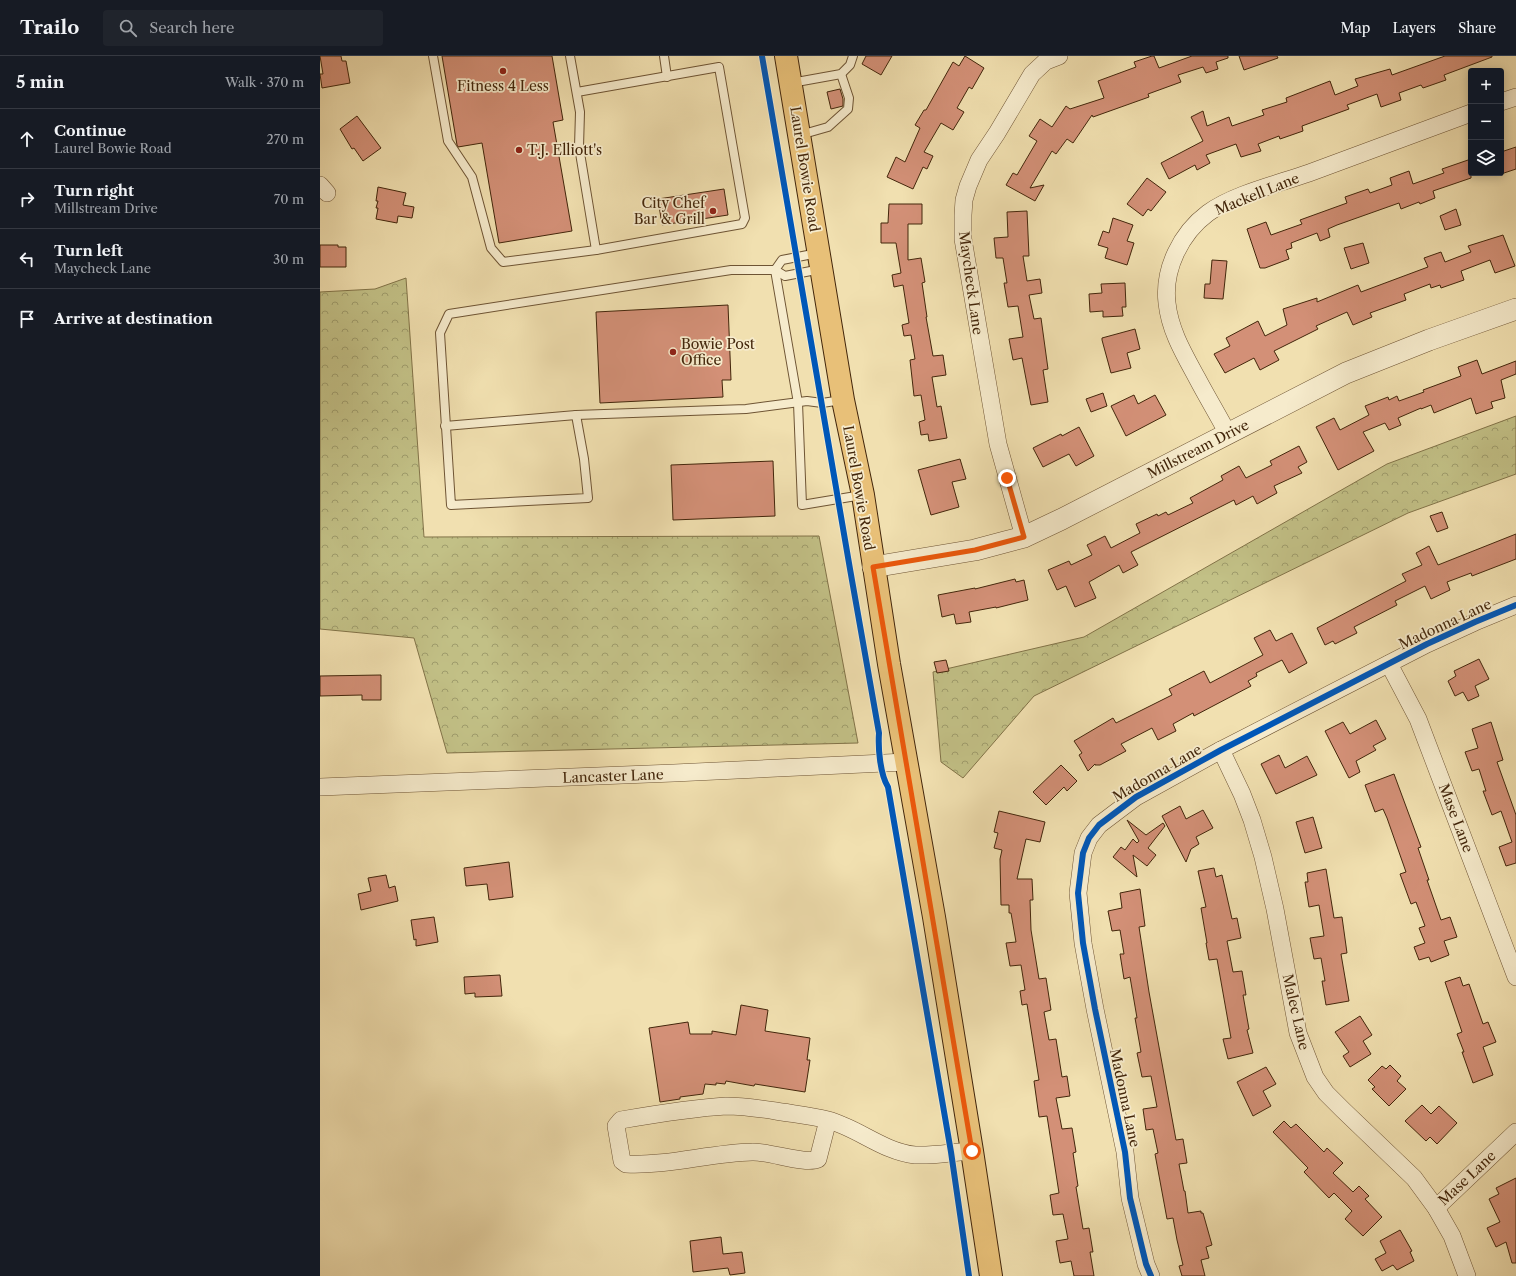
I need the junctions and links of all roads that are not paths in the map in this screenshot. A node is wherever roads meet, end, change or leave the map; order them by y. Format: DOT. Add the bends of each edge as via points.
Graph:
graph roads {
  1 [pos="434,56"];
  2 [pos="570,56"];
  3 [pos="664,56"];
  4 [pos="786,56"];
  5 [pos="853,56"];
  6 [pos="1059,56"];
  7 [pos="841,74"];
  8 [pos="667,77"];
  9 [pos="791,83"];
  10 [pos="577,92"];
  11 [pos="1516,97"];
  12 [pos="1504,101"];
  13 [pos="1468,114"];
  14 [pos="800,135"];
  15 [pos="596,250"];
  16 [pos="820,261"];
  17 [pos="775,270"];
  18 [pos="1516,310"];
  19 [pos="843,400"];
  20 [pos="798,403"];
  21 [pos="576,415"];
  22 [pos="445,426"];
  23 [pos="1228,434"];
  24 [pos="863,495"];
  25 [pos="1024,537"];
  26 [pos="873,567"];
  27 [pos="1516,605"];
  28 [pos="1389,664"];
  29 [pos="1221,750"];
  30 [pos="906,762"];
  31 [pos="320,787"];
  32 [pos="1516,976"];
  33 [pos="828,1120"];
  34 [pos="1516,1132"];
  35 [pos="972,1151"];
  36 [pos="1436,1208"];
  37 [pos="991,1276"];
  38 [pos="1151,1276"];
  39 [pos="1468,1276"];
  1 -- 15 [label="lane" via="448,141 472,177 491,248 503,262"];
  2 -- 10 [label="lane"];
  3 -- 8 [label="lane"];
  4 -- 9 [label="main road, Laurel Bowie Road"];
  5 -- 7 [label="lane" via="850,65"];
  6 -- 25 [label="street, Maycheck Lane" via="1046,62 1032,74 979,160 968,186 962,215 962,240 991,408 998,444"];
  7 -- 9 [label="lane"];
  7 -- 14 [label="lane" via="849,98 848,109 828,127"];
  8 -- 10 [label="lane"];
  8 -- 15 [label="lane" via="719,67 744,218 742,224"];
  9 -- 14 [label="main road, Laurel Bowie Road"];
  10 -- 15 [label="lane" via="580,112 579,147"];
  11 -- 12 [label="street"];
  13 -- 23 [label="street, Mackell Lane" via="1221,205 1196,223 1189,232 1171,265 1166,289 1169,315 1179,346"];
  14 -- 16 [label="main road, Laurel Bowie Road"];
  16 -- 17 [label="lane" via="785,276"];
  16 -- 17 [label="lane" via="782,260"];
  16 -- 19 [label="main road, Laurel Bowie Road"];
  17 -- 20 [label="lane"];
  17 -- 22 [label="lane" via="731,270 449,314 440,333"];
  18 -- 23 [label="street, Millstream Drive" via="1429,340 1346,374"];
  19 -- 20 [label="lane"];
  19 -- 24 [label="main road, Laurel Bowie Road"];
  20 -- 21 [label="lane" via="746,409"];
  20 -- 24 [label="lane" via="802,505"];
  21 -- 22 [label="lane"];
  21 -- 22 [label="lane" via="588,498 450,505"];
  23 -- 25 [label="street, Millstream Drive"];
  24 -- 26 [label="main road, Laurel Bowie Road"];
  25 -- 26 [label="street, Millstream Drive" via="975,550"];
  26 -- 30 [label="main road, Laurel Bowie Road"];
  27 -- 28 [label="street, Madonna Lane"];
  28 -- 29 [label="street, Madonna Lane"];
  28 -- 32 [label="street, Mase Lane" via="1418,720"];
  29 -- 36 [label="street, Malec Lane" via="1242,794 1263,857 1298,1033 1315,1077 1342,1110 1414,1178"];
  29 -- 38 [label="street, Madonna Lane" via="1136,797 1108,817 1089,838 1080,871 1078,893 1083,943 1125,1152 1130,1198"];
  30 -- 31 [label="street, Lancaster Lane"];
  30 -- 35 [label="main road, Laurel Bowie Road"];
  33 -- 33 [label="street" via="818,1159 815,1160 752,1152 626,1164 622,1161 616,1126 621,1120 726,1106 755,1107"];
  33 -- 35 [label="street" via="848,1126 898,1150 914,1154"];
  34 -- 36 [label="street, Mase Lane"];
  35 -- 37 [label="main road, Laurel Bowie Road"];
  36 -- 39 [label="street, Malec Lane" via="1452,1236"];
}
